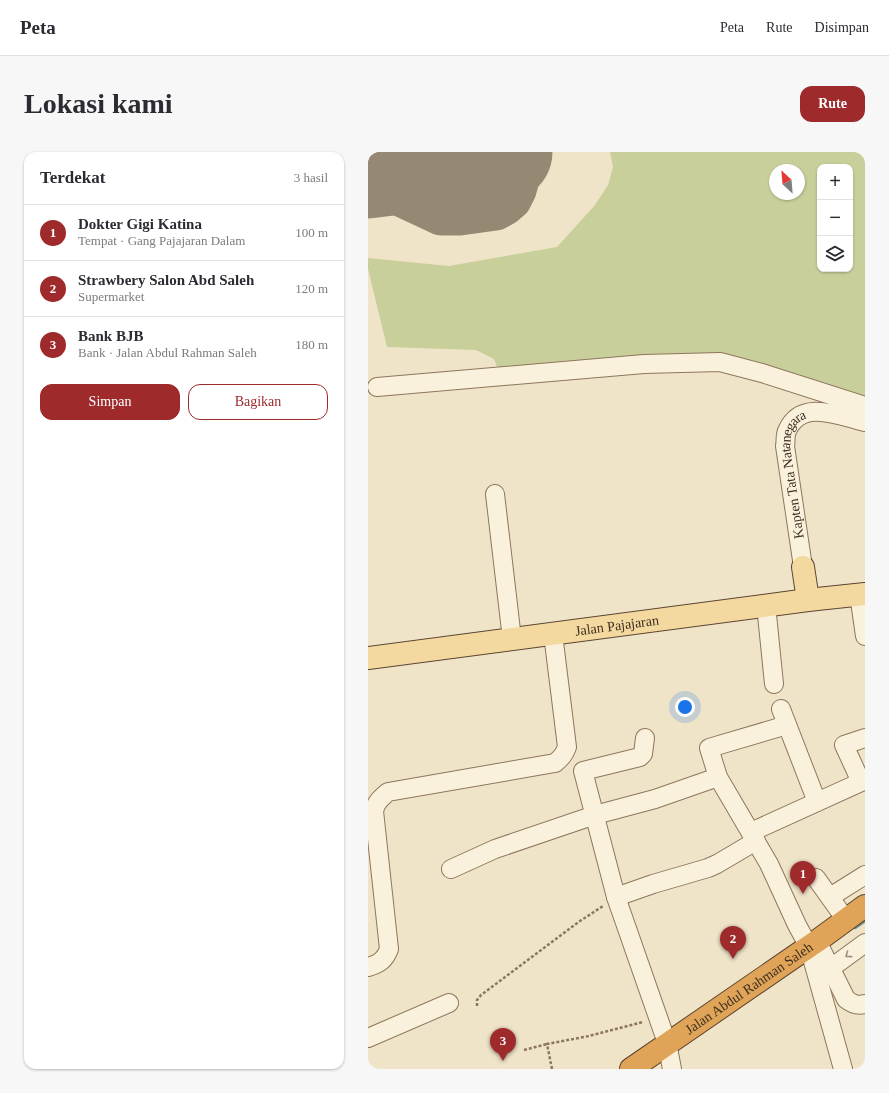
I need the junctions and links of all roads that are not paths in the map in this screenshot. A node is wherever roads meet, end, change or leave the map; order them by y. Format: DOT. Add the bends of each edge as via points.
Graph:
graph roads {
  1 [pos="376,387"];
  2 [pos="865,406"];
  3 [pos="865,422"];
  4 [pos="495,494"];
  5 [pos="803,567"];
  6 [pos="862,594"];
  7 [pos="808,600"];
  8 [pos="766,606"];
  9 [pos="553,634"];
  10 [pos="865,636"];
  11 [pos="512,639"];
  12 [pos="368,658"];
  13 [pos="774,684"];
  14 [pos="646,738"];
  15 [pos="865,738"];
  16 [pos="718,777"];
  17 [pos="817,802"];
  18 [pos="595,815"];
  19 [pos="753,836"];
  20 [pos="451,869"];
  21 [pos="816,878"];
  22 [pos="862,881"];
  23 [pos="616,897"];
  24 [pos="830,897"];
  25 [pos="865,906"];
  26 [pos="846,920"];
  27 [pos="865,943"];
  28 [pos="813,944"];
  29 [pos="368,967"];
  30 [pos="831,968"];
  31 [pos="449,1003"];
  32 [pos="865,1004"];
  33 [pos="368,1038"];
  34 [pos="667,1043"];
  35 [pos="631,1069"];
  36 [pos="672,1069"];
  37 [pos="843,1069"];
  1 -- 2 [label="street" via="644,364 720,362"];
  3 -- 5 [label="street, Kapten Tata Natanegara" via="819,410 810,411 800,415 787,431 785,446"];
  4 -- 11 [label="street"];
  5 -- 7 [label="main road, Kapten Tata Natanegara"];
  6 -- 7 [label="main road, Jalan Pajajaran"];
  6 -- 10 [label="street"];
  7 -- 8 [label="main road, Jalan Pajajaran"];
  8 -- 9 [label="main road, Jalan Pajajaran"];
  8 -- 13 [label="street"];
  9 -- 11 [label="main road, Jalan Pajajaran"];
  9 -- 29 [label="street" via="567,747 561,759 555,763 388,792 375,806 389,949 386,958"];
  11 -- 12 [label="main road, Jalan Pajajaran"];
  14 -- 18 [label="street" via="643,754 640,756 583,771"];
  15 -- 17 [label="street" via="844,745 861,782"];
  16 -- 17 [label="street" via="709,748 784,717"];
  16 -- 18 [label="street" via="655,799"];
  16 -- 19 [label="street"];
  17 -- 19 [label="street"];
  18 -- 20 [label="street" via="495,849"];
  18 -- 23 [label="street"];
  19 -- 23 [label="street" via="717,864"];
  19 -- 28 [label="street" via="797,925"];
  21 -- 24 [label="street"];
  22 -- 24 [label="street"];
  23 -- 34 [label="street"];
  24 -- 26 [label="street"];
  25 -- 26 [label="highway, Jalan Abdul Rahman Saleh"];
  26 -- 28 [label="highway, Jalan Abdul Rahman Saleh"];
  27 -- 30 [label="street, one-way"];
  28 -- 30 [label="street"];
  28 -- 34 [label="highway, Jalan Abdul Rahman Saleh"];
  28 -- 37 [label="street"];
  30 -- 32 [label="street" via="846,999 852,1004"];
  31 -- 33 [label="street"];
  34 -- 35 [label="highway, Jalan Abdul Rahman Saleh"];
  34 -- 36 [label="street"];
}
